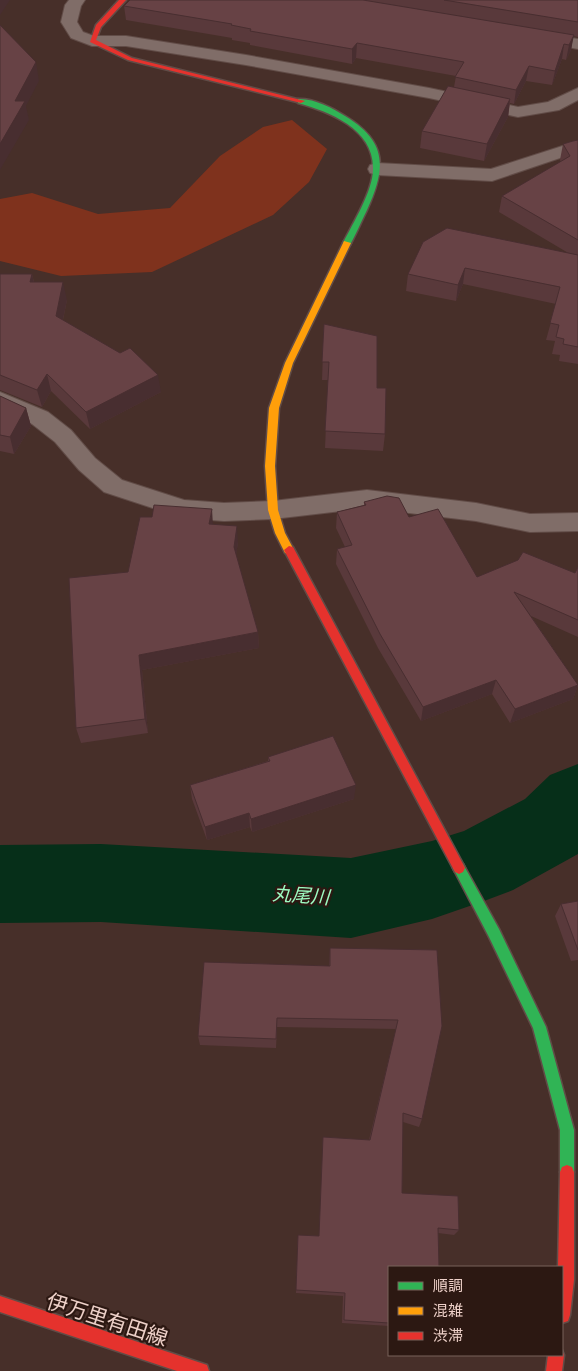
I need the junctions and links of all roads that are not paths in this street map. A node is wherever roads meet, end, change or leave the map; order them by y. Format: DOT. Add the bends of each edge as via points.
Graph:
graph roads {
  1 [pos="77,0"];
  2 [pos="124,0"];
  3 [pos="520,34"];
  4 [pos="92,41"];
  5 [pos="578,44"];
  6 [pos="578,93"];
  7 [pos="578,146"];
  8 [pos="377,169"];
  9 [pos="0,400"];
  10 [pos="273,510"];
  11 [pos="578,522"];
  12 [pos="0,1304"];
  13 [pos="563,1306"];
  14 [pos="556,1356"];
  15 [pos="201,1371"];
  16 [pos="554,1371"];
  1 -- 4 [label="street" via="69,22 77,35"];
  2 -- 4 [label="street" via="98,26"];
  3 -- 5 [label="street"];
  4 -- 6 [label="street" via="126,41 246,60 518,112 552,106"];
  4 -- 8 [label="street" via="130,59 322,106 356,126 374,149"];
  7 -- 8 [label="street" via="492,175"];
  8 -- 10 [label="street" via="365,205 289,363 274,408 270,466"];
  9 -- 10 [label="street" via="40,418 63,436 113,486 183,509 224,512"];
  10 -- 11 [label="street" via="368,499 438,506 530,523"];
  10 -- 13 [label="street" via="280,533 494,933 539,1027 568,1130"];
  12 -- 15 [label="street, 伊万里有田線"];
  14 -- 16 [label="street"];
}
